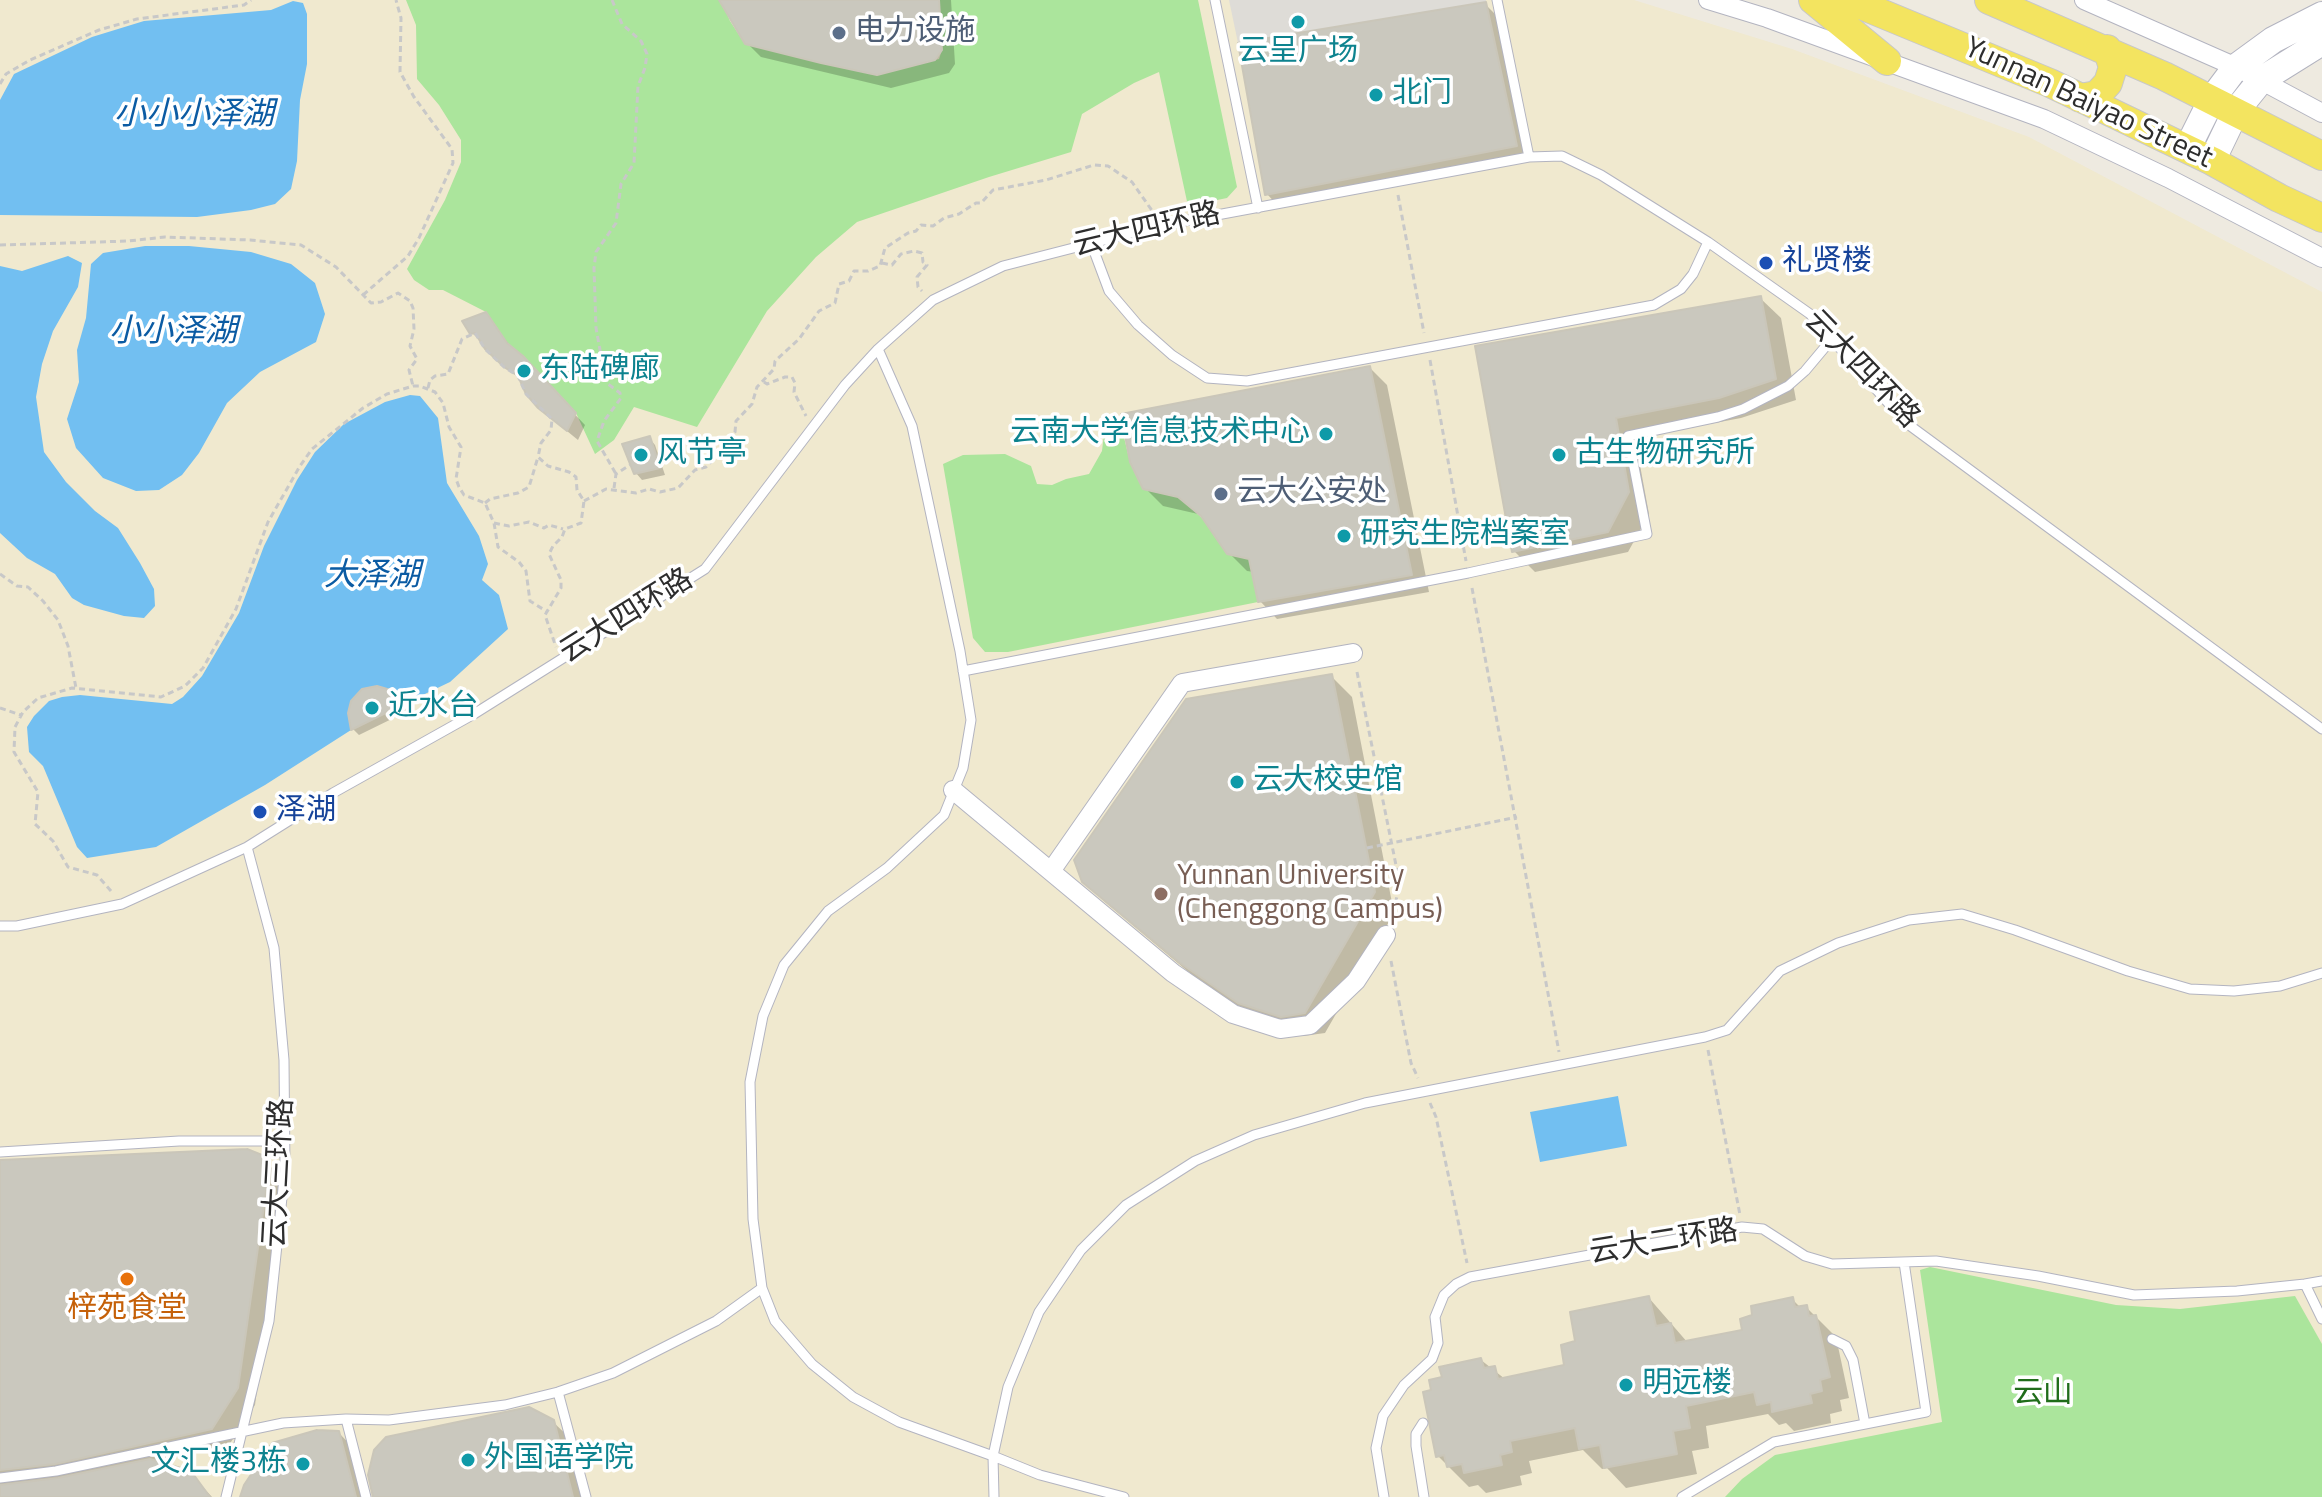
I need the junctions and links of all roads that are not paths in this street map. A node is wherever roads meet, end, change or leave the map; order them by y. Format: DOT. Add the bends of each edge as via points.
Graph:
graph roads {
  1 [pos="1215,0"];
  2 [pos="1497,0"];
  3 [pos="1708,0"];
  4 [pos="1813,0"];
  5 [pos="1849,0"];
  6 [pos="1989,0"];
  7 [pos="2084,0"];
  8 [pos="2322,15"];
  9 [pos="2322,42"];
  10 [pos="2107,49"];
  11 [pos="1887,61"];
  12 [pos="2236,67"];
  13 [pos="2261,80"];
  14 [pos="2080,98"];
  15 [pos="2224,105"];
  16 [pos="2322,113"];
  17 [pos="2199,155"];
  18 [pos="2322,156"];
  19 [pos="1529,157"];
  20 [pos="1258,208"];
  21 [pos="2322,218"];
  22 [pos="1708,242"];
  23 [pos="1091,243"];
  24 [pos="2322,258"];
  25 [pos="1831,340"];
  26 [pos="878,349"];
  27 [pos="1353,653"];
  28 [pos="963,671"];
  29 [pos="2322,729"];
  30 [pos="953,790"];
  31 [pos="247,847"];
  32 [pos="1051,871"];
  33 [pos="0,926"];
  34 [pos="1386,935"];
  35 [pos="2322,973"];
  36 [pos="285,1141"];
  37 [pos="0,1152"];
  38 [pos="1904,1262"];
  39 [pos="2322,1281"];
  40 [pos="2305,1284"];
  41 [pos="762,1288"];
  42 [pos="2322,1319"];
  43 [pos="1832,1339"];
  44 [pos="558,1392"];
  45 [pos="346,1419"];
  46 [pos="1423,1423"];
  47 [pos="1865,1424"];
  48 [pos="241,1433"];
  49 [pos="993,1456"];
  50 [pos="0,1478"];
  51 [pos="226,1497"];
  52 [pos="366,1497"];
  53 [pos="586,1497"];
  54 [pos="994,1497"];
  55 [pos="1124,1497"];
  56 [pos="1384,1497"];
  57 [pos="1424,1497"];
  58 [pos="1682,1497"];
  1 -- 20 [label="lane"];
  2 -- 19 [label="lane"];
  3 -- 11 [label="street"];
  4 -- 11 [label="main road"];
  5 -- 14 [label="main road, Yunnan Baiyao Street"];
  6 -- 10 [label="main road, Yunnan Baiyao Street"];
  7 -- 12 [label="street"];
  8 -- 12 [label="main road"];
  9 -- 13 [label="main road"];
  10 -- 14 [label="main road" via="2113,67 2108,83 2097,95"];
  10 -- 15 [label="main road, Yunnan Baiyao Street"];
  11 -- 24 [label="street" via="2044,119"];
  12 -- 13 [label="street"];
  12 -- 15 [label="main road"];
  13 -- 15 [label="main road"];
  13 -- 16 [label="street"];
  14 -- 17 [label="main road, Yunnan Baiyao Street"];
  15 -- 17 [label="main road"];
  15 -- 18 [label="main road, Yunnan Baiyao Street"];
  17 -- 21 [label="main road, Yunnan Baiyao Street"];
  19 -- 20 [label="lane, 云大四环路"];
  19 -- 22 [label="lane, 云大四环路" via="1562,156"];
  20 -- 23 [label="lane, 云大四环路"];
  22 -- 23 [label="lane" via="1681,289 1654,305 1247,381 1207,378 1138,325 1109,291"];
  22 -- 25 [label="lane, 云大四环路" via="1810,314"];
  23 -- 26 [label="lane, 云大四环路" via="1003,266 933,300"];
  25 -- 28 [label="lane" via="1788,386 1743,409 1628,436 1647,534"];
  25 -- 29 [label="lane, 云大四环路" via="1905,422"];
  26 -- 28 [label="lane" via="912,426"];
  26 -- 31 [label="lane, 云大四环路" via="705,569 474,714"];
  27 -- 32 [label="street" via="1182,683"];
  28 -- 30 [label="lane" via="971,720 963,768"];
  30 -- 32 [label="street"];
  30 -- 41 [label="lane" via="944,815 887,868 828,911 784,965 763,1016 750,1082 753,1219"];
  31 -- 33 [label="lane, 云大四环路" via="118,904"];
  31 -- 36 [label="lane, 云大三环路" via="274,948"];
  32 -- 34 [label="street" via="1197,990 1233,1014 1280,1029 1310,1025 1356,981"];
  35 -- 49 [label="lane" via="2280,986 2190,989 1962,914 1909,920 1838,943 1780,971 1727,1030 1365,1103 1254,1135 1195,1161 1126,1205 1081,1250 1039,1312 1008,1387"];
  36 -- 37 [label="lane" via="179,1141"];
  36 -- 48 [label="lane, 云大三环路" via="269,1321"];
  38 -- 40 [label="lane, 云大二环路" via="1936,1261 2134,1295"];
  38 -- 47 [label="lane" via="1926,1412"];
  38 -- 56 [label="lane, 云大二环路" via="1832,1264 1805,1256 1763,1229 1742,1227 1470,1277 1444,1295 1435,1317 1438,1343 1432,1359 1404,1385 1383,1416 1376,1448"];
  39 -- 40 [label="lane, 云大二环路"];
  40 -- 42 [label="lane"];
  41 -- 44 [label="lane" via="716,1321 613,1373"];
  41 -- 49 [label="lane" via="775,1321 812,1364 853,1397 899,1422"];
  43 -- 47 [label="lane" via="1846,1346 1853,1360"];
  44 -- 45 [label="lane" via="451,1414"];
  44 -- 53 [label="lane"];
  45 -- 48 [label="lane" via="283,1423"];
  45 -- 52 [label="lane"];
  46 -- 57 [label="lane" via="1416,1446"];
  47 -- 58 [label="lane" via="1774,1442"];
  48 -- 50 [label="lane"];
  48 -- 51 [label="lane, 云大三环路"];
  49 -- 54 [label="lane"];
  49 -- 55 [label="lane" via="1040,1475"];
}
